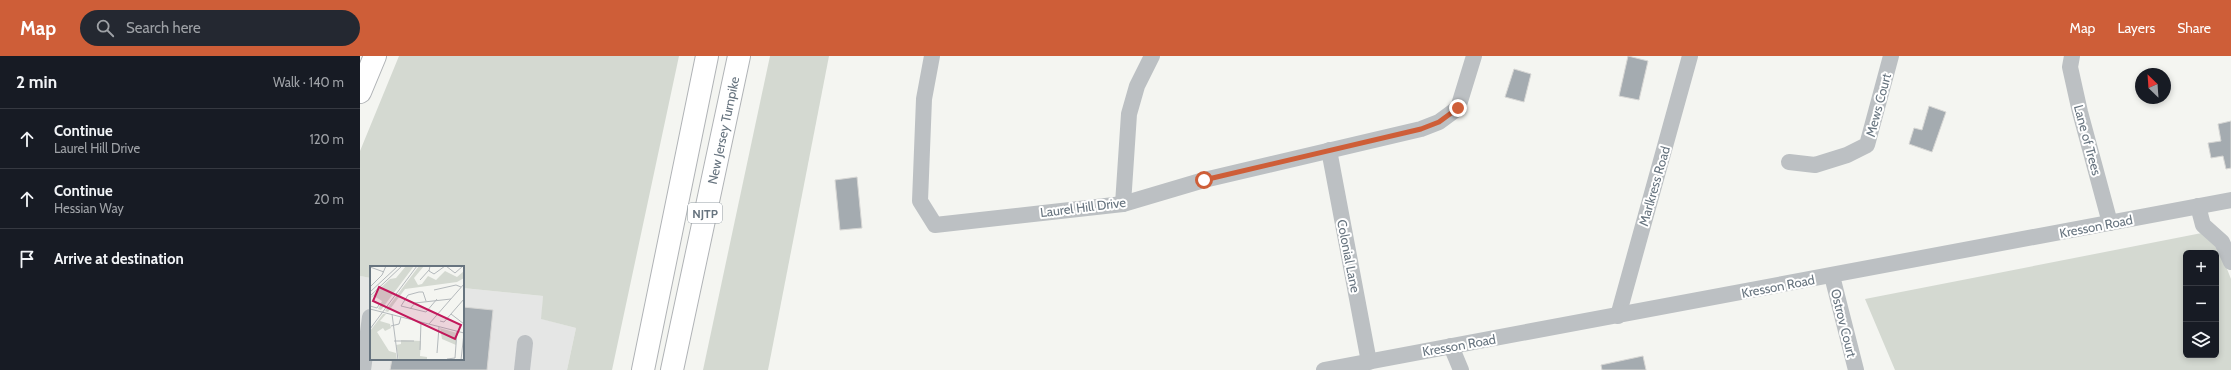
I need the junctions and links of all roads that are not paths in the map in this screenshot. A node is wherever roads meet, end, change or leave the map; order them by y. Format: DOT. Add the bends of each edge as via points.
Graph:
graph roads {
  1 [pos="376,56"];
  2 [pos="708,56"];
  3 [pos="739,56"];
  4 [pos="932,56"];
  5 [pos="1152,56"];
  6 [pos="1474,56"];
  7 [pos="1690,56"];
  8 [pos="1891,56"];
  9 [pos="2072,56"];
  10 [pos="360,92"];
  11 [pos="1329,150"];
  12 [pos="1789,162"];
  13 [pos="2231,200"];
  14 [pos="1123,204"];
  15 [pos="2198,206"];
  16 [pos="2110,223"];
  17 [pos="2231,262"];
  18 [pos="1832,276"];
  19 [pos="1618,316"];
  20 [pos="370,317"];
  21 [pos="525,343"];
  22 [pos="1451,346"];
  23 [pos="1369,362"];
  24 [pos="363,370"];
  25 [pos="522,370"];
  26 [pos="643,370"];
  27 [pos="672,370"];
  28 [pos="1324,370"];
  29 [pos="1461,370"];
  30 [pos="1856,370"];
  1 -- 10 [label="highway"];
  2 -- 26 [label="highway, NJTP"];
  3 -- 27 [label="highway, New Jersey Turnpike / NJTP"];
  4 -- 14 [label="street, Laurel Hill Drive" via="924,99 920,201 935,225"];
  5 -- 14 [label="street" via="1137,86 1129,114"];
  6 -- 11 [label="street, Laurel Hill Drive" via="1458,108 1439,122 1364,144"];
  7 -- 19 [label="street, Marlkress Road"];
  8 -- 12 [label="street, Mews Court" via="1867,145 1847,155 1815,165"];
  9 -- 16 [label="street, Lane of Trees" via="2070,67 2080,112"];
  11 -- 14 [label="street, Laurel Hill Drive" via="1204,180"];
  11 -- 23 [label="street, Colonial Lane"];
  13 -- 15 [label="street, Kresson Road"];
  15 -- 16 [label="street, Kresson Road"];
  15 -- 17 [label="street" via="2203,225 2222,242"];
  16 -- 18 [label="street, Kresson Road"];
  18 -- 19 [label="street, Kresson Road"];
  18 -- 30 [label="street, Ostrov Court"];
  19 -- 22 [label="street, Kresson Road"];
  20 -- 24 [label="street"];
  21 -- 25 [label="street"];
  22 -- 23 [label="street, Kresson Road"];
  22 -- 29 [label="street"];
  23 -- 28 [label="street, Kresson Road"];
}
